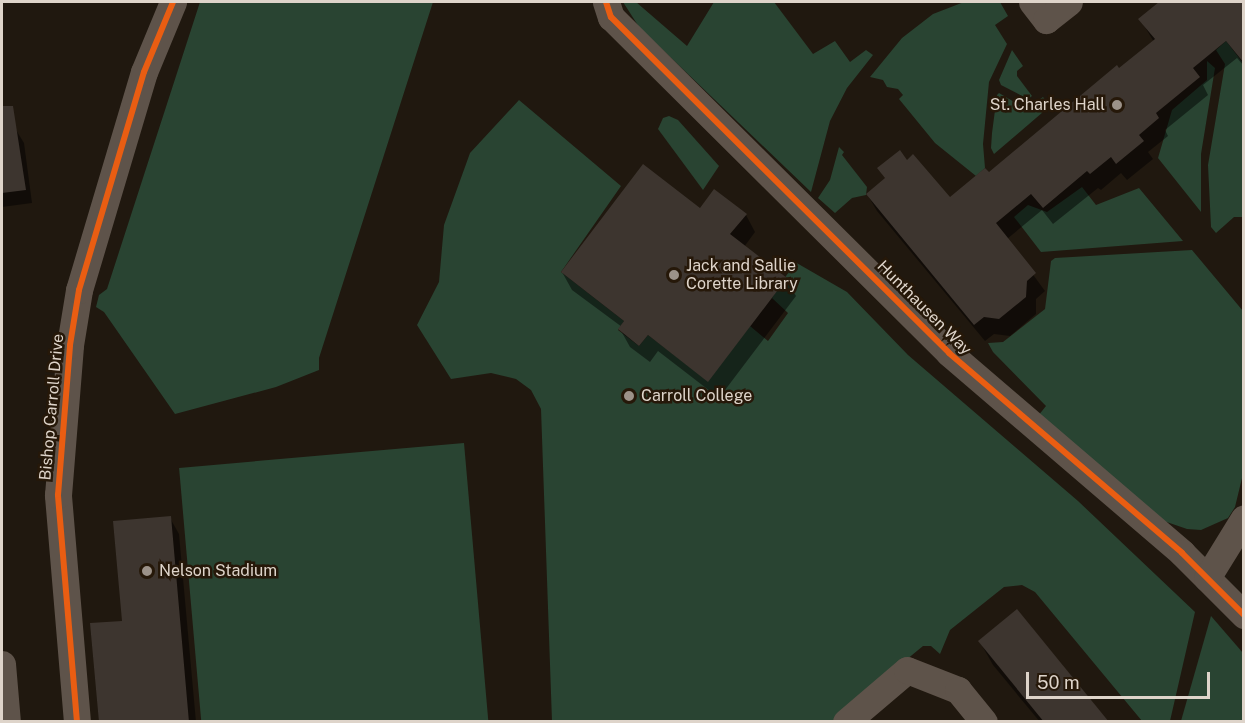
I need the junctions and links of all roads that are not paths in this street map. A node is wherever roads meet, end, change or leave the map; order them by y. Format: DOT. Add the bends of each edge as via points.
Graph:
graph roads {
  1 [pos="173,2"];
  2 [pos="606,2"];
  3 [pos="1032,2"];
  4 [pos="1069,2"];
  5 [pos="1244,518"];
  6 [pos="1207,579"];
  7 [pos="1244,615"];
  8 [pos="2,664"];
  9 [pos="7,722"];
  10 [pos="77,722"];
  11 [pos="846,722"];
  12 [pos="984,722"];
  1 -- 10 [label="street, Bishop Carroll Drive" via="141,83 80,290 70,345 58,495"];
  2 -- 6 [label="street, Hunthausen Way" via="611,17 949,353 1182,553"];
  3 -- 4 [label="street" via="1046,20"];
  5 -- 6 [label="street"];
  6 -- 7 [label="street, Hunthausen Way"];
  8 -- 9 [label="street"];
  11 -- 12 [label="street" via="907,670 958,690"];
}
